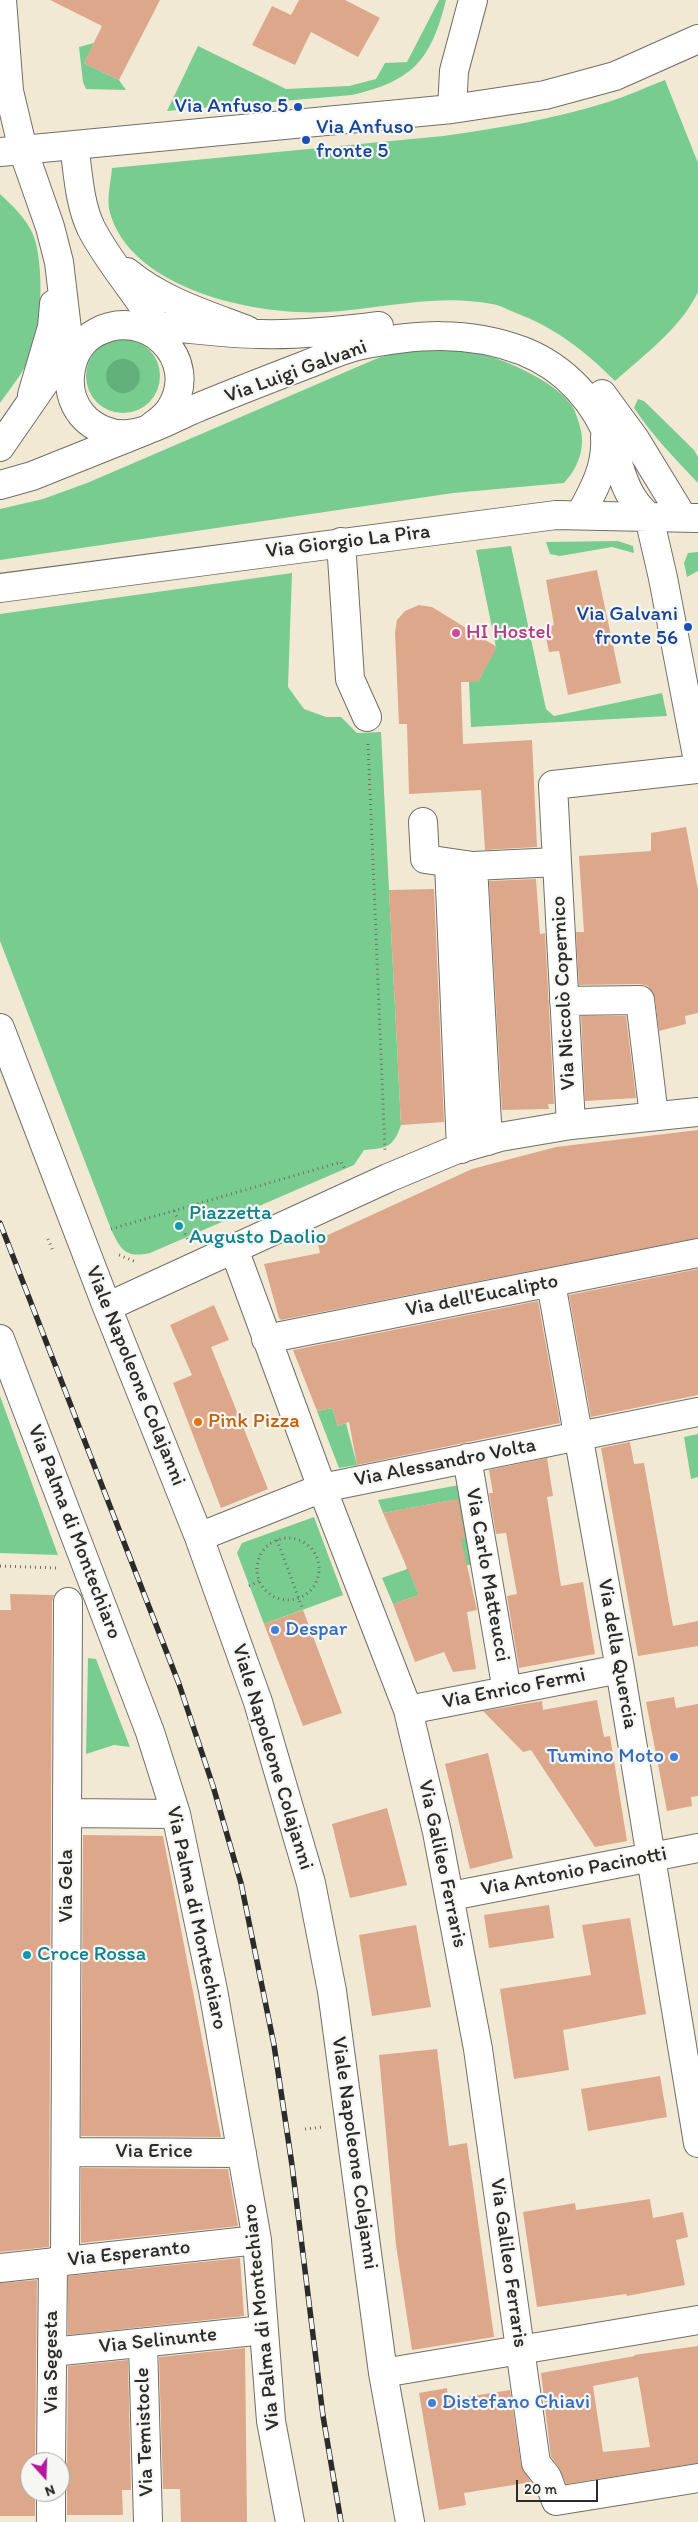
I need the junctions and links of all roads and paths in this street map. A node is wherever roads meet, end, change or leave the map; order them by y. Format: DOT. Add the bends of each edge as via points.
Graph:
graph roads {
  1 [pos="2,0"];
  2 [pos="473,0"];
  3 [pos="698,39"];
  4 [pos="452,109"];
  5 [pos="74,145"];
  6 [pos="12,151"];
  7 [pos="107,254"];
  8 [pos="58,262"];
  9 [pos="153,332"];
  10 [pos="258,334"];
  11 [pos="70,356"];
  12 [pos="27,410"];
  13 [pos="604,423"];
  14 [pos="146,430"];
  15 [pos="0,447"];
  16 [pos="0,485"];
  17 [pos="580,514"];
  18 [pos="649,517"];
  19 [pos="690,517"];
  20 [pos="341,542"];
  21 [pos="0,588"];
  22 [pos="367,717"];
  23 [pos="698,761"];
  24 [pos="698,769"];
  25 [pos="423,822"];
  26 [pos="557,862"];
  27 [pos="461,864"];
  28 [pos="564,1001"];
  29 [pos="0,1028"];
  30 [pos="698,1112"];
  31 [pos="654,1116"];
  32 [pos="571,1125"];
  33 [pos="488,1141"];
  34 [pos="461,1148"];
  35 [pos="349,1174"];
  36 [pos="388,1178"];
  37 [pos="174,1211"];
  38 [pos="111,1230"];
  39 [pos="48,1239"];
  40 [pos="190,1244"];
  41 [pos="234,1249"];
  42 [pos="53,1251"];
  43 [pos="116,1253"];
  44 [pos="698,1253"];
  45 [pos="142,1261"];
  46 [pos="551,1283"];
  47 [pos="106,1307"];
  48 [pos="0,1339"];
  49 [pos="266,1339"];
  50 [pos="698,1412"];
  51 [pos="578,1436"];
  52 [pos="467,1458"];
  53 [pos="322,1488"];
  54 [pos="199,1538"];
  55 [pos="277,1540"];
  56 [pos="0,1566"];
  57 [pos="63,1568"];
  58 [pos="259,1581"];
  59 [pos="249,1586"];
  60 [pos="299,1598"];
  61 [pos="68,1602"];
  62 [pos="303,1610"];
  63 [pos="620,1668"];
  64 [pos="507,1691"];
  65 [pos="408,1710"];
  66 [pos="67,1813"];
  67 [pos="176,1814"];
  68 [pos="698,1848"];
  69 [pos="650,1858"];
  70 [pos="450,1896"];
  71 [pos="323,2128"];
  72 [pos="305,2129"];
  73 [pos="698,2143"];
  74 [pos="66,2152"];
  75 [pos="242,2153"];
  76 [pos="257,2240"];
  77 [pos="59,2261"];
  78 [pos="0,2268"];
  79 [pos="698,2320"];
  80 [pos="264,2330"];
  81 [pos="143,2343"];
  82 [pos="520,2351"];
  83 [pos="52,2352"];
  84 [pos="383,2373"];
  85 [pos="271,2421"];
  86 [pos="51,2452"];
  87 [pos="698,2478"];
  88 [pos="51,2502"];
  89 [pos="51,2522"];
  90 [pos="148,2522"];
  91 [pos="270,2522"];
  92 [pos="290,2522"];
  93 [pos="410,2522"];
  1 -- 6 [label="street"];
  2 -- 4 [label="street" via="454,71"];
  3 -- 4 [label="street" via="616,76 545,95"];
  4 -- 5 [label="street"];
  5 -- 6 [label="street"];
  5 -- 7 [label="street" via="88,218"];
  6 -- 8 [label="street" via="50,227"];
  7 -- 9 [label="street"];
  7 -- 10 [label="street" via="149,287 185,308"];
  8 -- 11 [label="street"];
  8 -- 12 [label="street" via="52,326"];
  9 -- 10 [label="street, Via Luigi Galvani"];
  9 -- 11 [label="street" via="114,325 96,332"];
  9 -- 14 [label="street" via="177,366 178,392 162,419"];
  10 -- 19 [label="street, Via Luigi Galvani" via="350,330 421,320 450,320 512,332 547,349 596,386"];
  11 -- 12 [label="street"];
  11 -- 14 [label="street" via="72,399 81,414 95,426 111,433"];
  12 -- 15 [label="street"];
  13 -- 14 [label="street, Via Luigi Galvani" via="578,387 556,369 525,352 463,336 426,336 355,346"];
  13 -- 17 [label="street" via="606,451 602,471"];
  13 -- 18 [label="street, Via Luigi Galvani" via="628,492"];
  14 -- 16 [label="street" via="40,473"];
  17 -- 18 [label="street, Via Giorgio La Pira"];
  17 -- 20 [label="street, Via Giorgio La Pira"];
  18 -- 19 [label="street, Via Giorgio La Pira"];
  18 -- 23 [label="street, Via Luigi Galvani"];
  20 -- 21 [label="street, Via Giorgio La Pira"];
  20 -- 22 [label="street" via="350,679"];
  22 -- 36 [label="path"];
  24 -- 26 [label="street, Via Niccolò Copernico" via="553,785"];
  25 -- 27 [label="street" via="425,858"];
  26 -- 27 [label="street"];
  26 -- 28 [label="street, Via Niccolò Copernico"];
  27 -- 33 [label="street"];
  27 -- 34 [label="street"];
  28 -- 31 [label="street" via="640,1000"];
  28 -- 32 [label="street, Via Niccolò Copernico"];
  29 -- 47 [label="street, Viale Napoleone Colajanni"];
  30 -- 31 [label="street"];
  31 -- 32 [label="street"];
  32 -- 33 [label="street"];
  33 -- 34 [label="street"];
  34 -- 36 [label="street"];
  35 -- 37 [label="path" via="341,1162"];
  36 -- 41 [label="street"];
  37 -- 38 [label="path"];
  37 -- 40 [label="path"];
  39 -- 42 [label="path"];
  41 -- 47 [label="street"];
  41 -- 49 [label="street, Via Galileo Ferraris"];
  43 -- 45 [label="path" via="134,1262"];
  44 -- 46 [label="street, Via dell'Eucalipto"];
  46 -- 49 [label="street, Via dell'Eucalipto"];
  46 -- 51 [label="street, Via della Quercia"];
  47 -- 54 [label="street, Viale Napoleone Colajanni"];
  48 -- 67 [label="street, Via Palma di Montechiaro" via="150,1732"];
  49 -- 53 [label="street, Via Galileo Ferraris"];
  50 -- 51 [label="street, Via Alessandro Volta"];
  51 -- 52 [label="street, Via Alessandro Volta"];
  51 -- 63 [label="street, Via della Quercia"];
  52 -- 53 [label="street, Via Alessandro Volta"];
  52 -- 64 [label="street, Via Carlo Matteucci"];
  53 -- 54 [label="street, Via Alessandro Volta"];
  53 -- 65 [label="street, Via Galileo Ferraris"];
  54 -- 84 [label="street, Viale Napoleone Colajanni" via="258,1702 311,1883 332,1991"];
  55 -- 58 [label="path" via="261,1552 257,1566"];
  55 -- 60 [label="path"];
  55 -- 60 [label="path" via="286,1537 296,1539 305,1543 317,1557 318,1576 314,1586"];
  56 -- 57 [label="path"];
  58 -- 59 [label="path"];
  58 -- 60 [label="path" via="280,1599"];
  60 -- 62 [label="path"];
  61 -- 66 [label="street, Via Gela"];
  63 -- 64 [label="street, Via Enrico Fermi"];
  63 -- 69 [label="street, Via della Quercia"];
  64 -- 65 [label="street, Via Enrico Fermi"];
  65 -- 70 [label="street, Via Galileo Ferraris"];
  66 -- 67 [label="street"];
  66 -- 74 [label="street, Via Gela"];
  67 -- 75 [label="street, Via Palma di Montechiaro" via="213,1990"];
  68 -- 69 [label="street, Via Antonio Pacinotti"];
  69 -- 70 [label="street, Via Antonio Pacinotti"];
  69 -- 73 [label="street, Via della Quercia"];
  70 -- 82 [label="street, Via Galileo Ferraris" via="478,2049"];
  71 -- 72 [label="path"];
  74 -- 75 [label="street, Via Erice"];
  74 -- 77 [label="street, Via Gela"];
  75 -- 76 [label="street, Via Palma di Montechiaro"];
  76 -- 77 [label="street, Via Esperanto"];
  76 -- 80 [label="street, Via Palma di Montechiaro"];
  77 -- 78 [label="street, Via Esperanto"];
  77 -- 83 [label="street, Via Segesta"];
  79 -- 82 [label="street"];
  80 -- 81 [label="street, Via Selinunte"];
  80 -- 85 [label="street, Via Palma di Montechiaro"];
  81 -- 83 [label="street, Via Selinunte"];
  81 -- 90 [label="street, Via Temistocle"];
  82 -- 84 [label="street"];
  82 -- 87 [label="street, Via Galileo Ferraris" via="536,2463 547,2477 556,2501"];
  83 -- 86 [label="street, Via Segesta"];
  84 -- 93 [label="street, Viale Napoleone Colajanni"];
  85 -- 91 [label="street"];
  85 -- 92 [label="street, Via Palma di Montechiaro"];
  88 -- 89 [label="street"];
}
